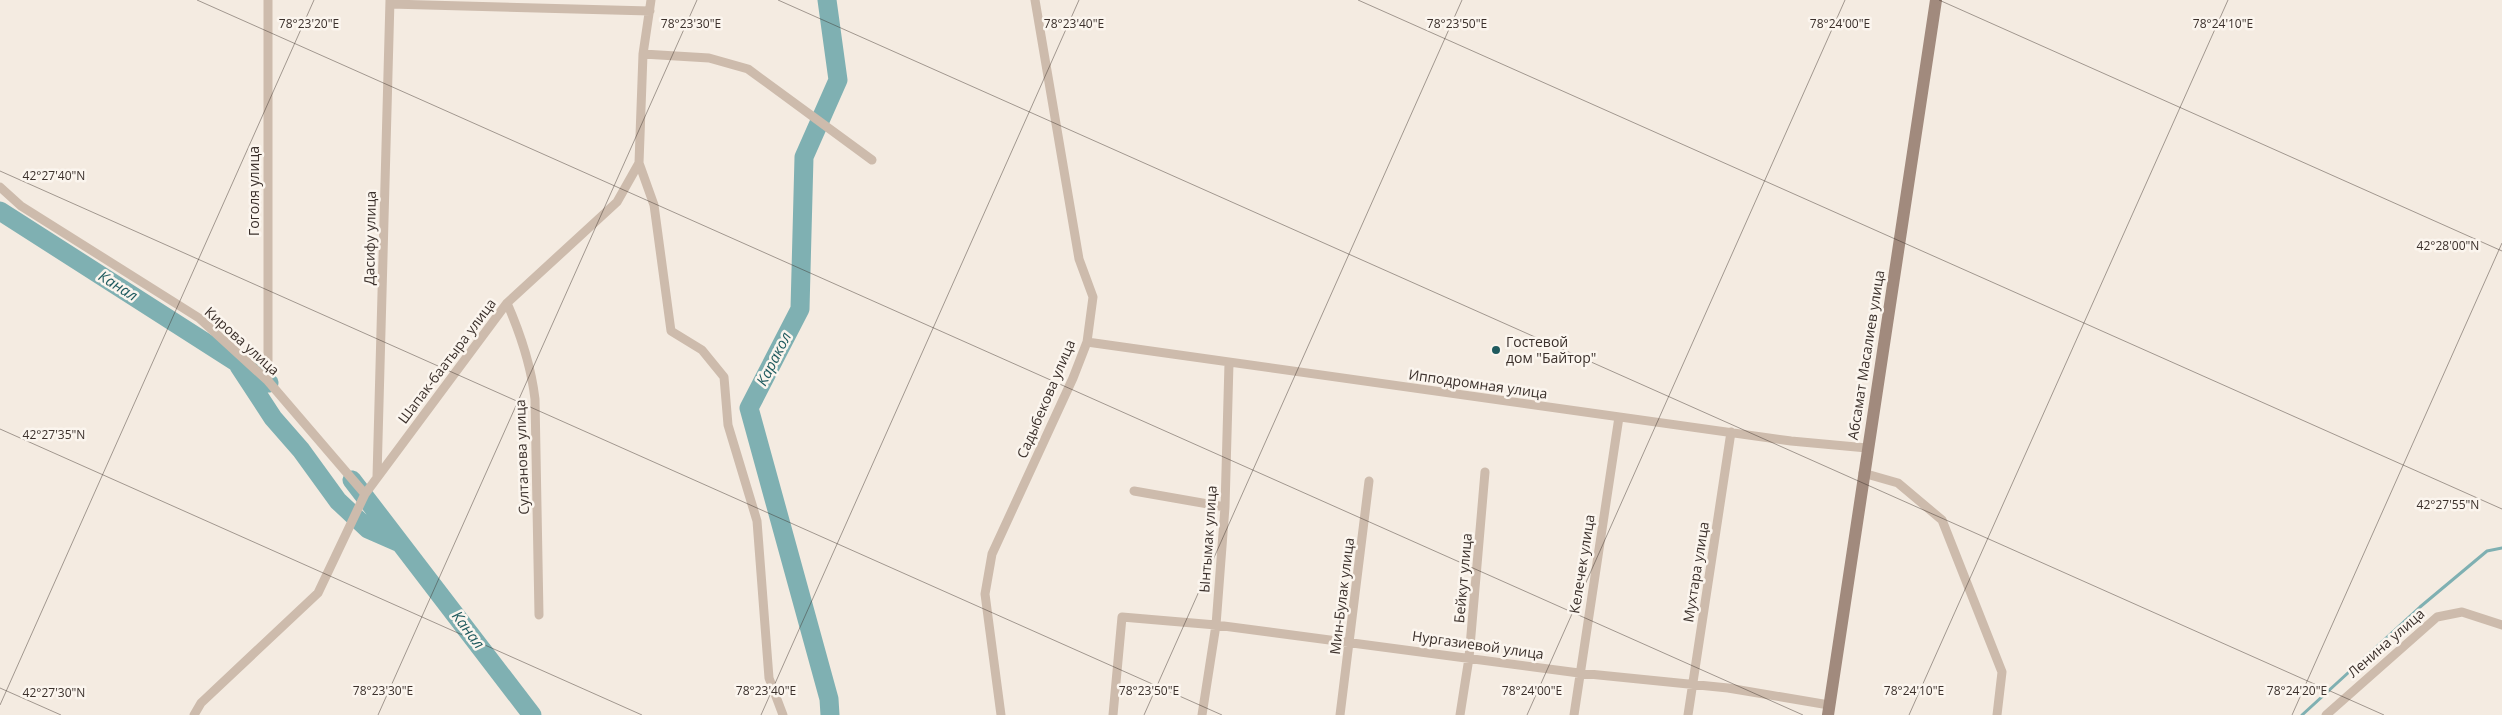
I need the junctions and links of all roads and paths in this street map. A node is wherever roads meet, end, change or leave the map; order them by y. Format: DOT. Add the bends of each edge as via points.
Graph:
graph roads {
  1 [pos="268,0"];
  2 [pos="651,0"];
  3 [pos="1035,0"];
  4 [pos="1936,0"];
  5 [pos="390,2"];
  6 [pos="508,3"];
  7 [pos="650,11"];
  8 [pos="643,54"];
  9 [pos="872,160"];
  10 [pos="639,163"];
  11 [pos="0,188"];
  12 [pos="507,303"];
  13 [pos="1087,342"];
  14 [pos="1229,363"];
  15 [pos="268,382"];
  16 [pos="1619,417"];
  17 [pos="1731,432"];
  18 [pos="1867,448"];
  19 [pos="1485,472"];
  20 [pos="1864,473"];
  21 [pos="378,477"];
  22 [pos="1370,481"];
  23 [pos="1134,491"];
  24 [pos="365,494"];
  25 [pos="1226,507"];
  26 [pos="539,615"];
  27 [pos="1216,625"];
  28 [pos="2502,625"];
  29 [pos="1351,642"];
  30 [pos="1469,658"];
  31 [pos="1579,673"];
  32 [pos="1692,686"];
  33 [pos="1829,710"];
  34 [pos="194,715"];
  35 [pos="783,715"];
  36 [pos="1001,715"];
  37 [pos="1113,715"];
  38 [pos="1202,715"];
  39 [pos="1340,715"];
  40 [pos="1460,715"];
  41 [pos="1574,715"];
  42 [pos="1688,715"];
  43 [pos="1997,715"];
  44 [pos="2326,715"];
  1 -- 15 [label="street, Гоголя улица"];
  2 -- 7 [label="street, Шапак-баатыра улица"];
  3 -- 13 [label="street, Садыбекова улица" via="1079,259 1094,297"];
  4 -- 18 [label="street, Абсамат Масалиев улица"];
  5 -- 6 [label="street"];
  5 -- 21 [label="street, Дасифу улица"];
  6 -- 7 [label="street"];
  7 -- 8 [label="street, Шапак-баатыра улица"];
  8 -- 9 [label="street" via="709,58 748,69"];
  8 -- 10 [label="street, Шапак-баатыра улица"];
  10 -- 12 [label="street, Шапак-баатыра улица" via="617,202"];
  10 -- 35 [label="street" via="654,205 671,331 702,350 724,377 728,425 757,521 769,678"];
  11 -- 15 [label="street, Кирова улица" via="21,206 199,318"];
  12 -- 21 [label="street, Шапак-баатыра улица"];
  12 -- 26 [label="street, Султанова улица" via="532,373 535,399"];
  13 -- 14 [label="street, Ипподромная улица"];
  13 -- 36 [label="street, Садыбекова улица" via="992,554 985,594"];
  14 -- 16 [label="street, Ипподромная улица"];
  14 -- 25 [label="street, Ынтымак улица"];
  15 -- 24 [label="street, Кирова улица"];
  16 -- 17 [label="street, Ипподромная улица"];
  16 -- 31 [label="street, Келечек улица"];
  17 -- 18 [label="street, Ипподромная улица"];
  17 -- 32 [label="street, Мухтара улица"];
  18 -- 20 [label="street, Абсамат Масалиев улица"];
  19 -- 30 [label="street, Бейкут улица"];
  20 -- 33 [label="street, Абсамат Масалиев улица"];
  20 -- 43 [label="street" via="1898,483 1942,520 2002,672"];
  21 -- 24 [label="street, Шапак-баатыра улица"];
  22 -- 29 [label="street, Мин-Булак улица"];
  23 -- 25 [label="street"];
  24 -- 34 [label="street, Шапак-баатыра улица" via="318,593 201,703"];
  25 -- 27 [label="street, Ынтымак улица"];
  27 -- 29 [label="street, Нургазиевой улица"];
  27 -- 37 [label="street, Нургазиевой улица" via="1122,617"];
  27 -- 38 [label="street, Ынтымак улица"];
  28 -- 44 [label="street, Ленина улица" via="2462,612 2437,617"];
  29 -- 30 [label="street, Нургазиевой улица"];
  29 -- 39 [label="street, Мин-Булак улица"];
  30 -- 31 [label="street, Нургазиевой улица"];
  30 -- 40 [label="street, Бейкут улица"];
  31 -- 32 [label="street, Нургазиевой улица"];
  31 -- 41 [label="street, Келечек улица"];
  32 -- 33 [label="street, Нургазиевой улица" via="1728,688"];
  32 -- 42 [label="street, Мухтара улица"];
}
